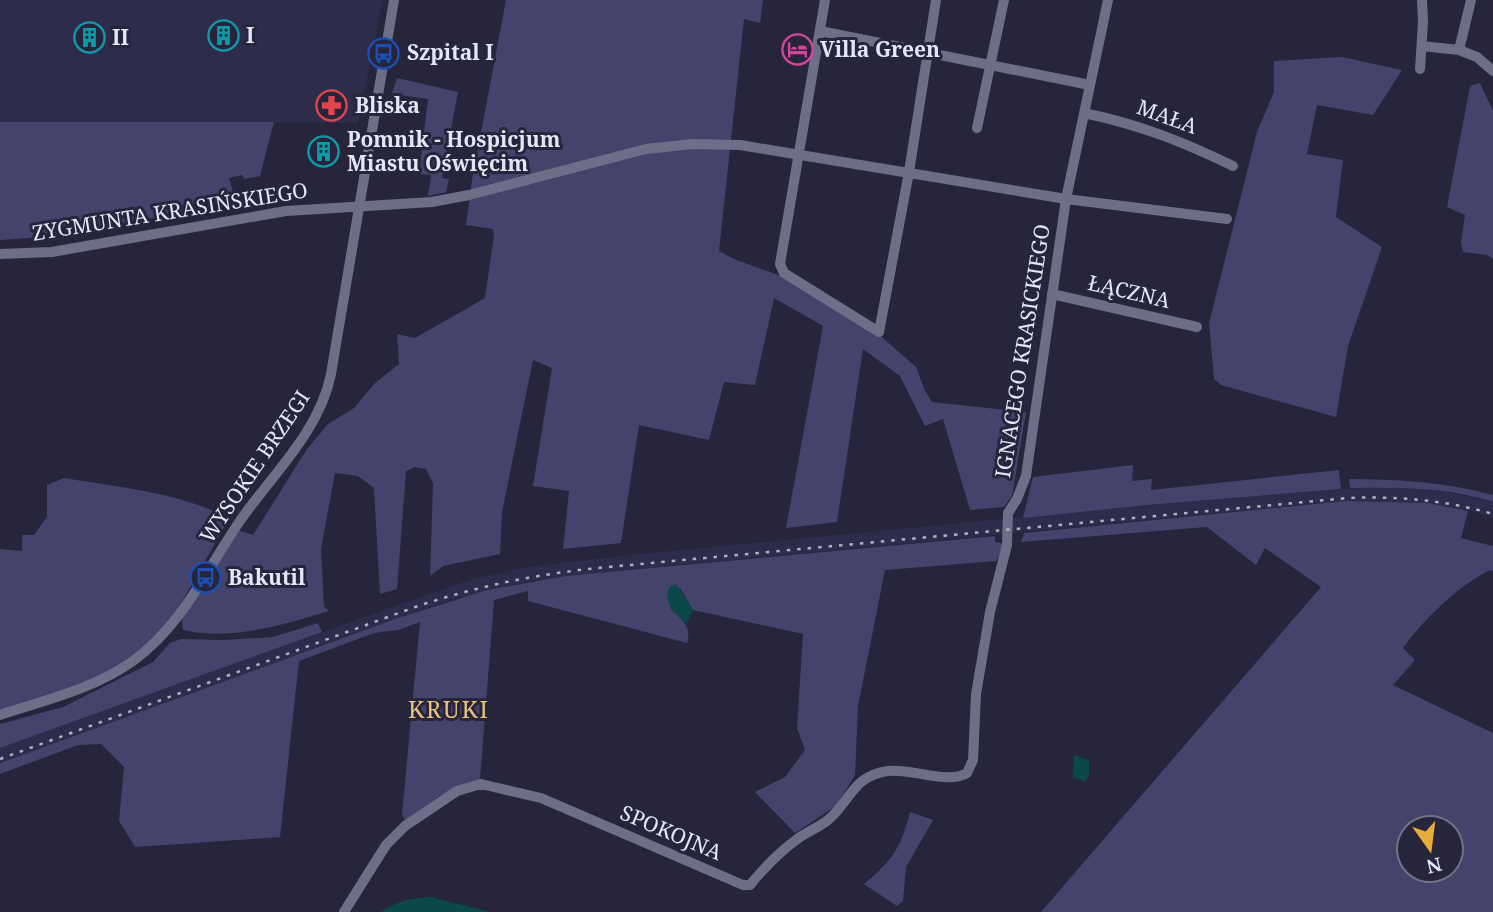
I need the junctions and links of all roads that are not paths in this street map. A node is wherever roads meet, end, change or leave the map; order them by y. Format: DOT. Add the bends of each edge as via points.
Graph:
graph roads {
  1 [pos="394,0"];
  2 [pos="825,0"];
  3 [pos="936,0"];
  4 [pos="1004,0"];
  5 [pos="1108,0"];
  6 [pos="1422,0"];
  7 [pos="1471,0"];
  8 [pos="820,30"];
  9 [pos="1422,46"];
  10 [pos="927,50"];
  11 [pos="1459,50"];
  12 [pos="990,64"];
  13 [pos="1420,69"];
  14 [pos="1493,71"];
  15 [pos="1090,85"];
  16 [pos="1084,113"];
  17 [pos="977,128"];
  18 [pos="800,153"];
  19 [pos="1233,166"];
  20 [pos="909,172"];
  21 [pos="1066,199"];
  22 [pos="359,206"];
  23 [pos="1227,219"];
  24 [pos="0,254"];
  25 [pos="1052,294"];
  26 [pos="1197,327"];
  27 [pos="0,715"];
  28 [pos="776,856"];
  29 [pos="344,912"];
  1 -- 22 [label="street, WYSOKIE BRZEGI"];
  2 -- 8 [label="street"];
  3 -- 10 [label="street"];
  4 -- 12 [label="street"];
  5 -- 15 [label="street, IGNACEGO KRASICKIEGO"];
  6 -- 9 [label="street"];
  7 -- 11 [label="street"];
  8 -- 10 [label="street"];
  8 -- 18 [label="street"];
  9 -- 11 [label="street"];
  9 -- 13 [label="street"];
  10 -- 12 [label="street"];
  10 -- 20 [label="street"];
  11 -- 14 [label="street" via="1477,57"];
  12 -- 15 [label="street"];
  12 -- 17 [label="street"];
  15 -- 16 [label="street, IGNACEGO KRASICKIEGO"];
  16 -- 19 [label="street, MAŁA" via="1180,140"];
  16 -- 21 [label="street, IGNACEGO KRASICKIEGO"];
  18 -- 20 [label="street, ZYGMUNTA KRASIŃSKIEGO"];
  18 -- 20 [label="street" via="781,269 879,332"];
  18 -- 22 [label="street, ZYGMUNTA KRASIŃSKIEGO" via="733,144 669,146 453,199"];
  20 -- 21 [label="street, ZYGMUNTA KRASIŃSKIEGO"];
  21 -- 23 [label="street, ZYGMUNTA KRASIŃSKIEGO"];
  21 -- 25 [label="street, IGNACEGO KRASICKIEGO"];
  22 -- 24 [label="street, ZYGMUNTA KRASIŃSKIEGO" via="286,211 52,252"];
  22 -- 27 [label="street, WYSOKIE BRZEGI" via="322,406 241,520 185,610 156,642 114,673"];
  25 -- 26 [label="street, ŁĄCZNA"];
  25 -- 28 [label="street, IGNACEGO KRASICKIEGO" via="1026,476 1008,513 1007,545 976,694 973,760 967,773 955,779 888,771 863,779 825,823"];
  28 -- 29 [label="street, SPOKOJNA" via="750,885 743,885 541,798 481,784 457,791 405,826 386,845"];
}
